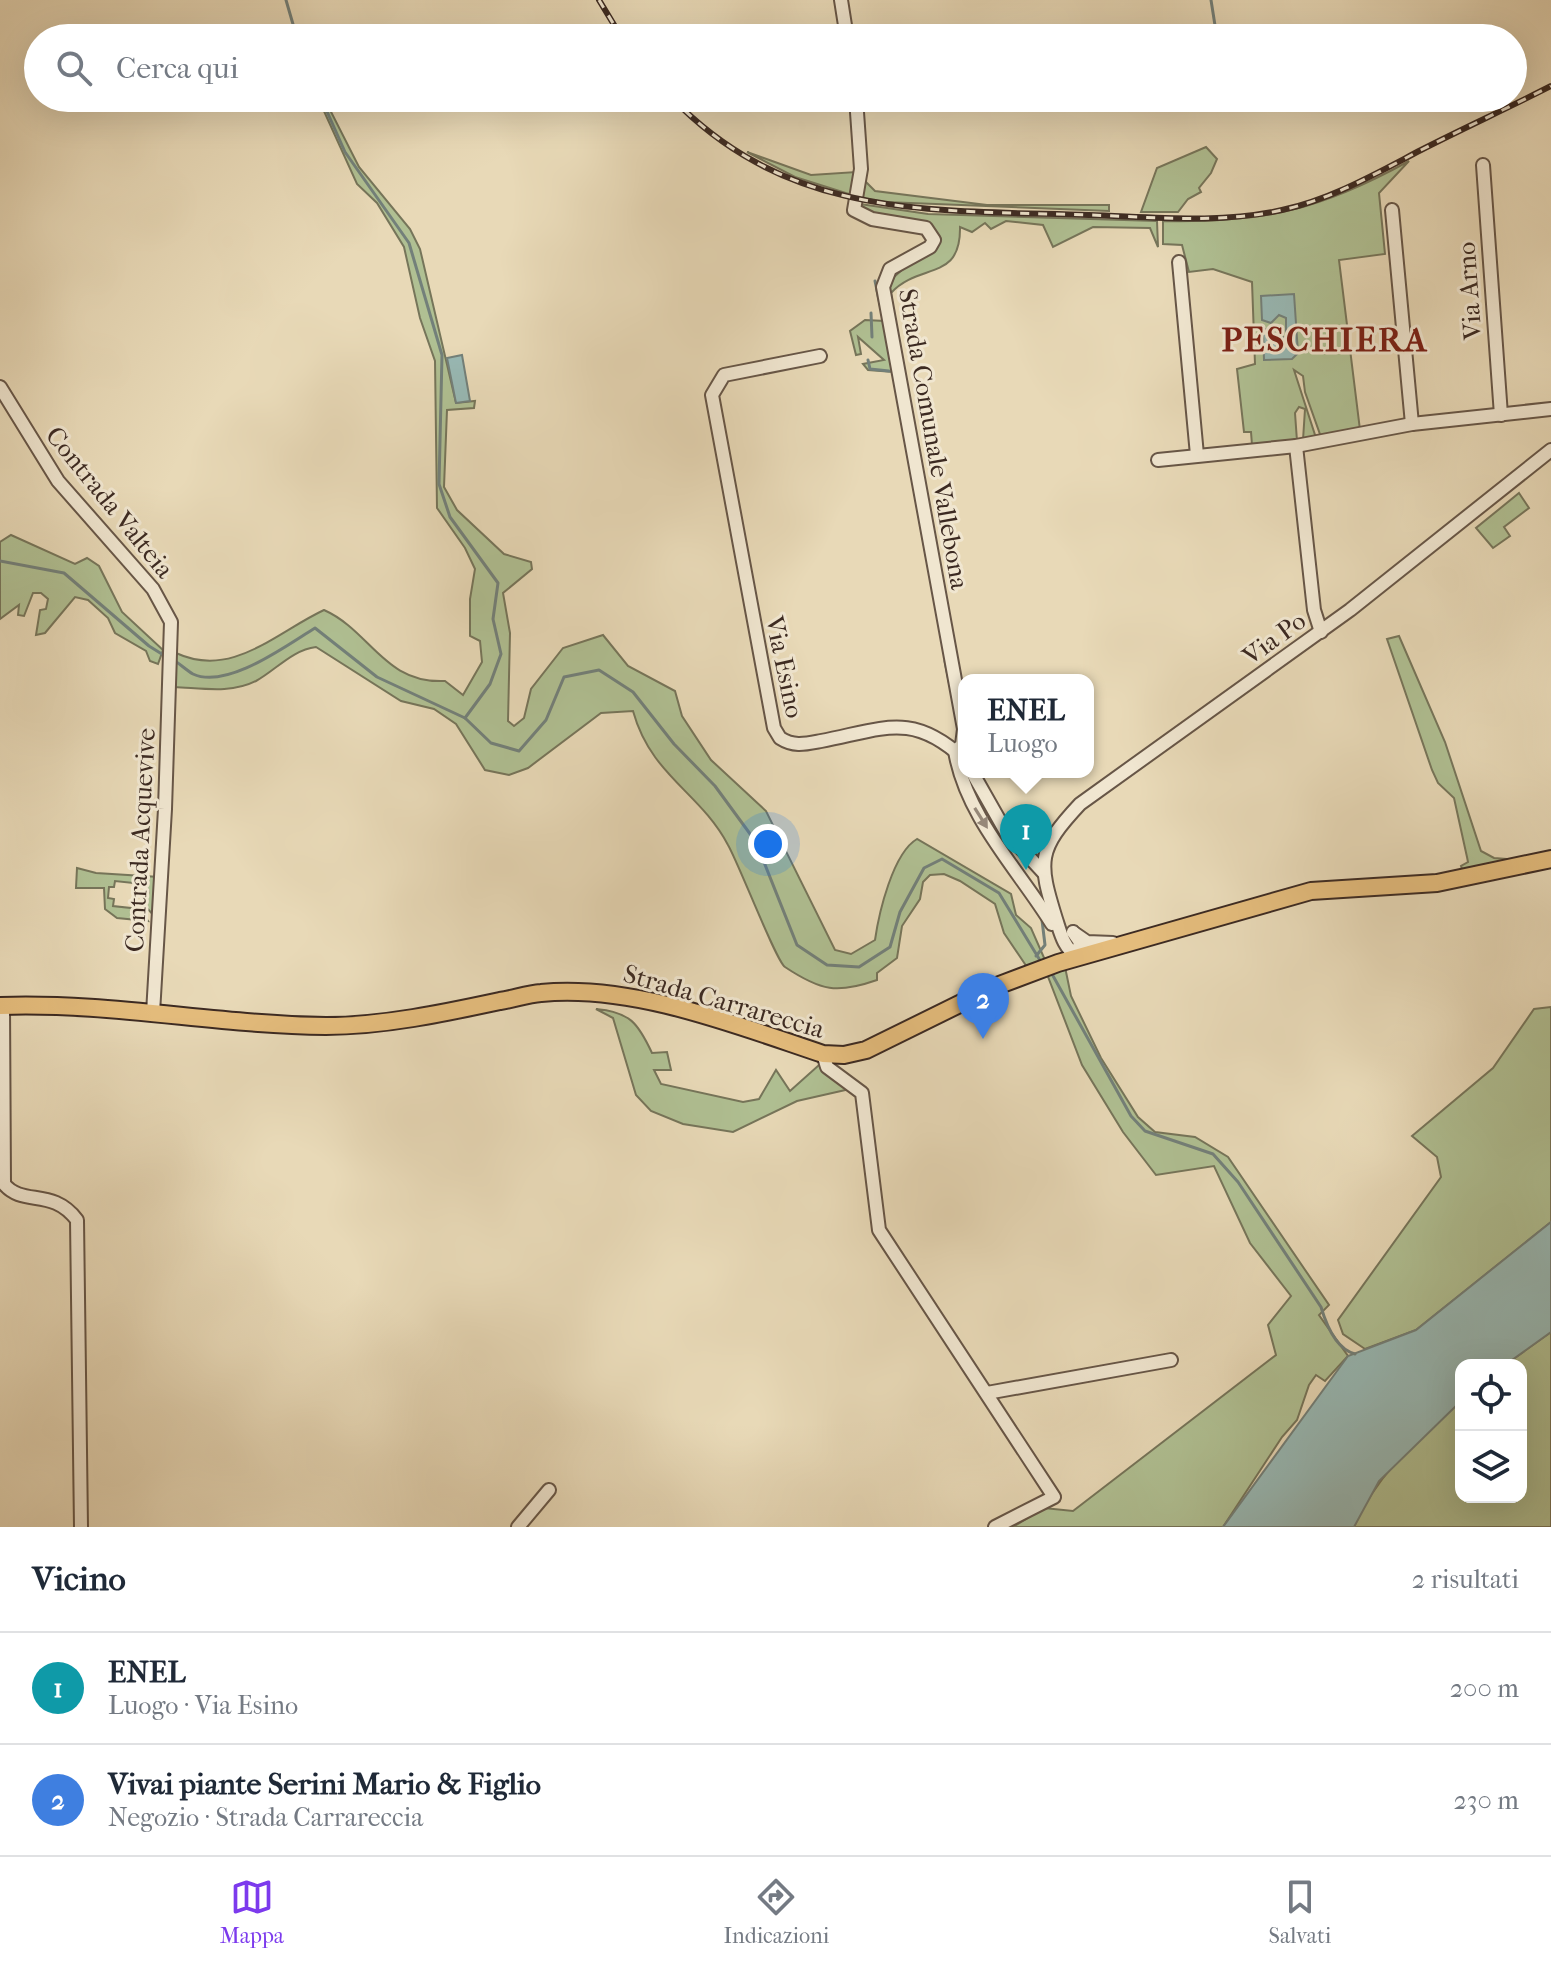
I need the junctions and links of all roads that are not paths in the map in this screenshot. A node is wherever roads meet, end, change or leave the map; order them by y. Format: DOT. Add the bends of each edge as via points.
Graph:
graph roads {
  1 [pos="841,0"];
  2 [pos="845,24"];
  3 [pos="857,112"];
  4 [pos="1483,165"];
  5 [pos="1392,210"];
  6 [pos="1179,262"];
  7 [pos="820,356"];
  8 [pos="0,387"];
  9 [pos="1551,409"];
  10 [pos="1501,415"];
  11 [pos="1412,424"];
  12 [pos="1296,446"];
  13 [pos="1551,450"];
  14 [pos="1197,455"];
  15 [pos="1158,460"];
  16 [pos="1321,632"];
  17 [pos="170,670"];
  18 [pos="958,696"];
  19 [pos="958,753"];
  20 [pos="961,778"];
  21 [pos="975,778"];
  22 [pos="1016,843"];
  23 [pos="1046,848"];
  24 [pos="1551,859"];
  25 [pos="1043,872"];
  26 [pos="1022,879"];
  27 [pos="1068,937"];
  28 [pos="1124,943"];
  29 [pos="1077,957"];
  30 [pos="1051,966"];
  31 [pos="1,1006"];
  32 [pos="153,1013"];
  33 [pos="823,1054"];
  34 [pos="1171,1360"];
  35 [pos="987,1393"];
  36 [pos="549,1490"];
  37 [pos="81,1527"];
  38 [pos="518,1527"];
  39 [pos="995,1527"];
  1 -- 2 [label="street"];
  3 -- 18 [label="street, Strada Comunale Vallebona" via="861,147 854,210 872,219 926,228 934,240 890,269 883,287"];
  4 -- 10 [label="street, Via Arno"];
  5 -- 11 [label="street"];
  6 -- 14 [label="street"];
  7 -- 19 [label="street, Via Esino" via="724,375 712,395 774,728 780,738 799,745 911,727 931,732"];
  8 -- 17 [label="street, Contrada Valteia" via="58,481 153,589 171,622"];
  9 -- 10 [label="street"];
  10 -- 11 [label="street"];
  11 -- 12 [label="street"];
  12 -- 14 [label="street"];
  12 -- 16 [label="street" via="1314,610"];
  13 -- 16 [label="street, Via Po"];
  14 -- 15 [label="street"];
  16 -- 23 [label="street, Via Po" via="1080,804"];
  17 -- 32 [label="street, Contrada Acquevive"];
  20 -- 26 [label="street, one-way" via="977,813"];
  21 -- 22 [label="street"];
  22 -- 23 [label="street" via="1037,851"];
  22 -- 25 [label="street"];
  23 -- 25 [label="street, Via Po"];
  24 -- 28 [label="main road, Strada Carrareccia" via="1437,883 1311,891"];
  25 -- 26 [label="street" via="1035,880"];
  25 -- 27 [label="street" via="1046,893"];
  26 -- 27 [label="street"];
  27 -- 28 [label="street"];
  27 -- 29 [label="street"];
  27 -- 30 [label="street"];
  28 -- 29 [label="main road, Strada Carrareccia"];
  29 -- 30 [label="main road, Strada Carrareccia"];
  30 -- 33 [label="main road, Strada Carrareccia" via="994,987 866,1050"];
  31 -- 32 [label="main road, Strada Carrareccia" via="92,1006"];
  31 -- 37 [label="street" via="4,1184 15,1194 60,1202 77,1220"];
  32 -- 33 [label="main road, Strada Carrareccia" via="329,1026 538,993 583,991 645,1001"];
  33 -- 35 [label="street" via="827,1067 862,1093 879,1230"];
  34 -- 35 [label="street"];
  35 -- 39 [label="street" via="1054,1497"];
  36 -- 38 [label="street"];
}
